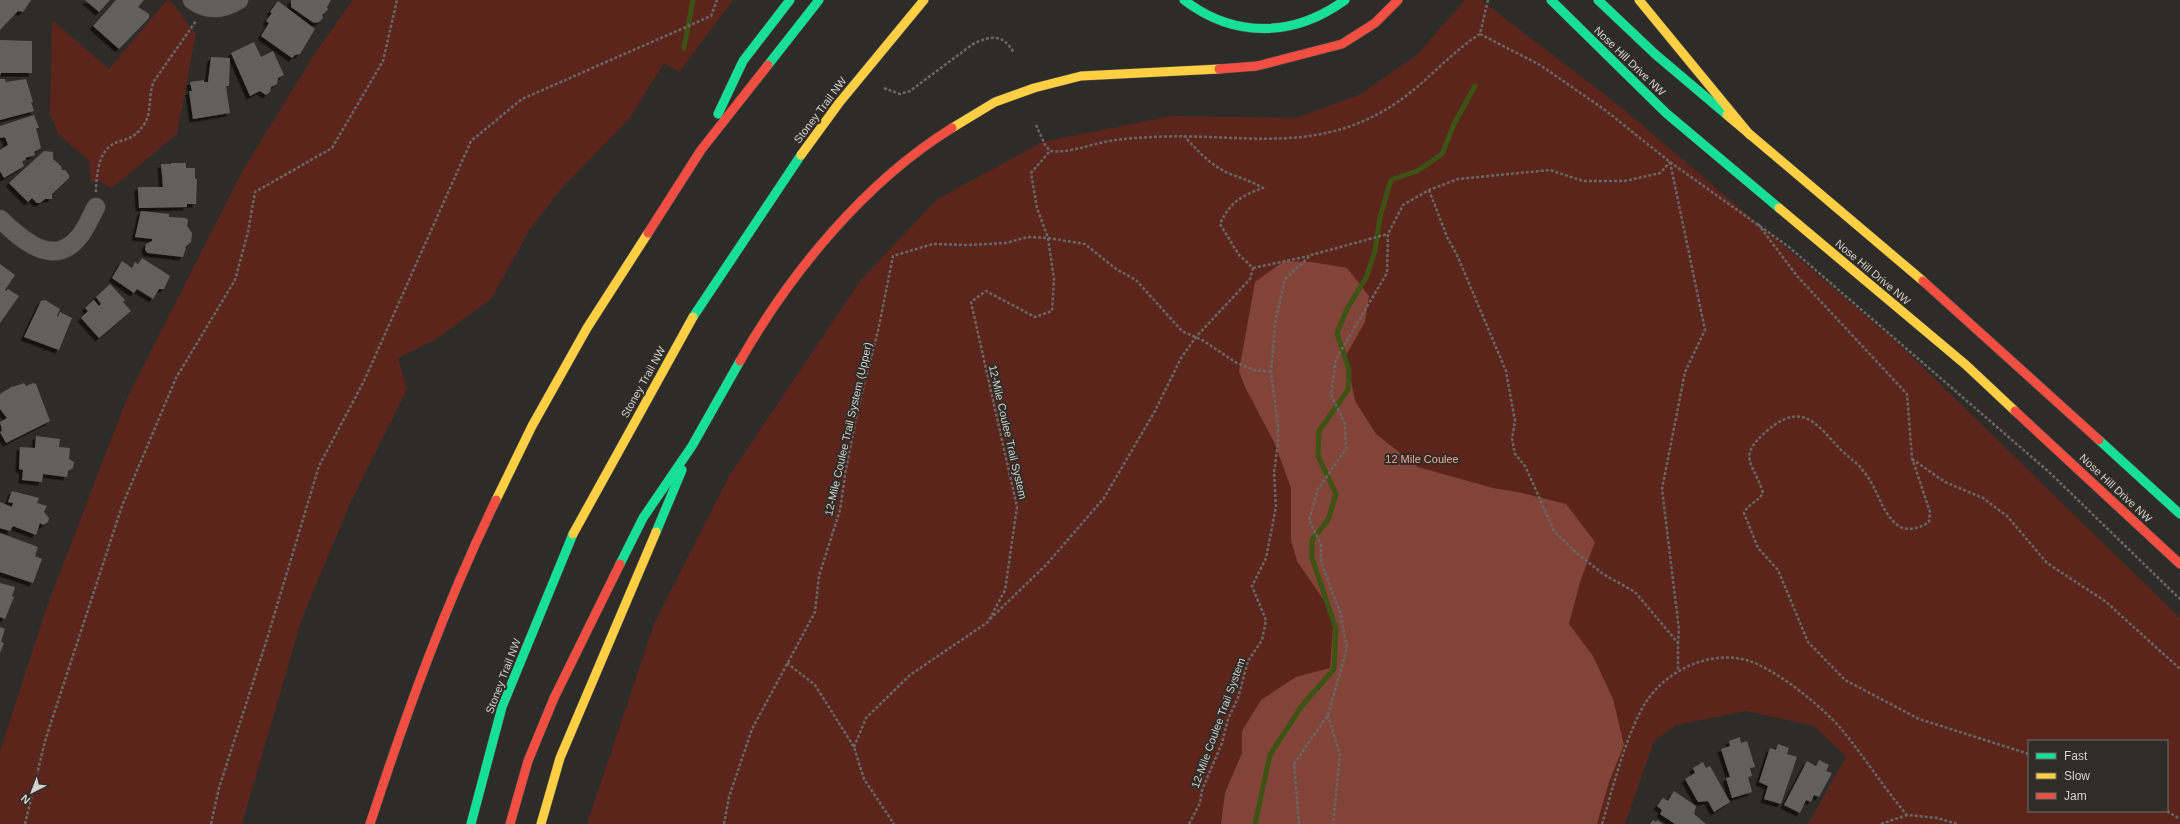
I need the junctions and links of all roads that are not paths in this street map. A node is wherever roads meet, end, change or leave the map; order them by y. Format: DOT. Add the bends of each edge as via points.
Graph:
graph roads {
  1 [pos="239,0"];
  2 [pos="790,0"];
  3 [pos="819,0"];
  4 [pos="924,0"];
  5 [pos="1184,0"];
  6 [pos="1345,0"];
  7 [pos="1398,0"];
  8 [pos="1551,0"];
  9 [pos="1598,0"];
  10 [pos="1638,0"];
  11 [pos="198,4"];
  12 [pos="1750,135"];
  13 [pos="701,150"];
  14 [pos="96,207"];
  15 [pos="0,219"];
  16 [pos="692,446"];
  17 [pos="2180,514"];
  18 [pos="2180,564"];
  19 [pos="370,824"];
  20 [pos="471,824"];
  21 [pos="510,824"];
  22 [pos="541,824"];
  1 -- 11 [label="street" via="225,7"];
  2 -- 13 [label="main road" via="743,61"];
  3 -- 13 [label="main road"];
  4 -- 20 [label="main road, Stoney Trail NW" via="839,103 781,182 703,299 645,401 569,543 502,707"];
  5 -- 6 [label="main road" via="1194,10 1226,25 1261,30 1295,24 1322,15"];
  7 -- 16 [label="main road" via="1375,23 1342,44 1256,66 1081,76 1034,88 995,102 941,135 886,176 833,232 793,280 751,342"];
  8 -- 18 [label="main road, Nose Hill Drive NW" via="1666,113 1966,365"];
  9 -- 12 [label="main road, Nose Hill Drive NW" via="1654,54"];
  10 -- 12 [label="main road"];
  12 -- 17 [label="main road, Nose Hill Drive NW" via="1958,311"];
  13 -- 19 [label="main road" via="586,328 529,433 470,554 435,639"];
  14 -- 15 [label="street" via="80,236 72,244 54,251 33,247"];
  16 -- 21 [label="main road" via="643,518 554,698 528,761"];
  16 -- 22 [label="main road" via="560,758"];
}
